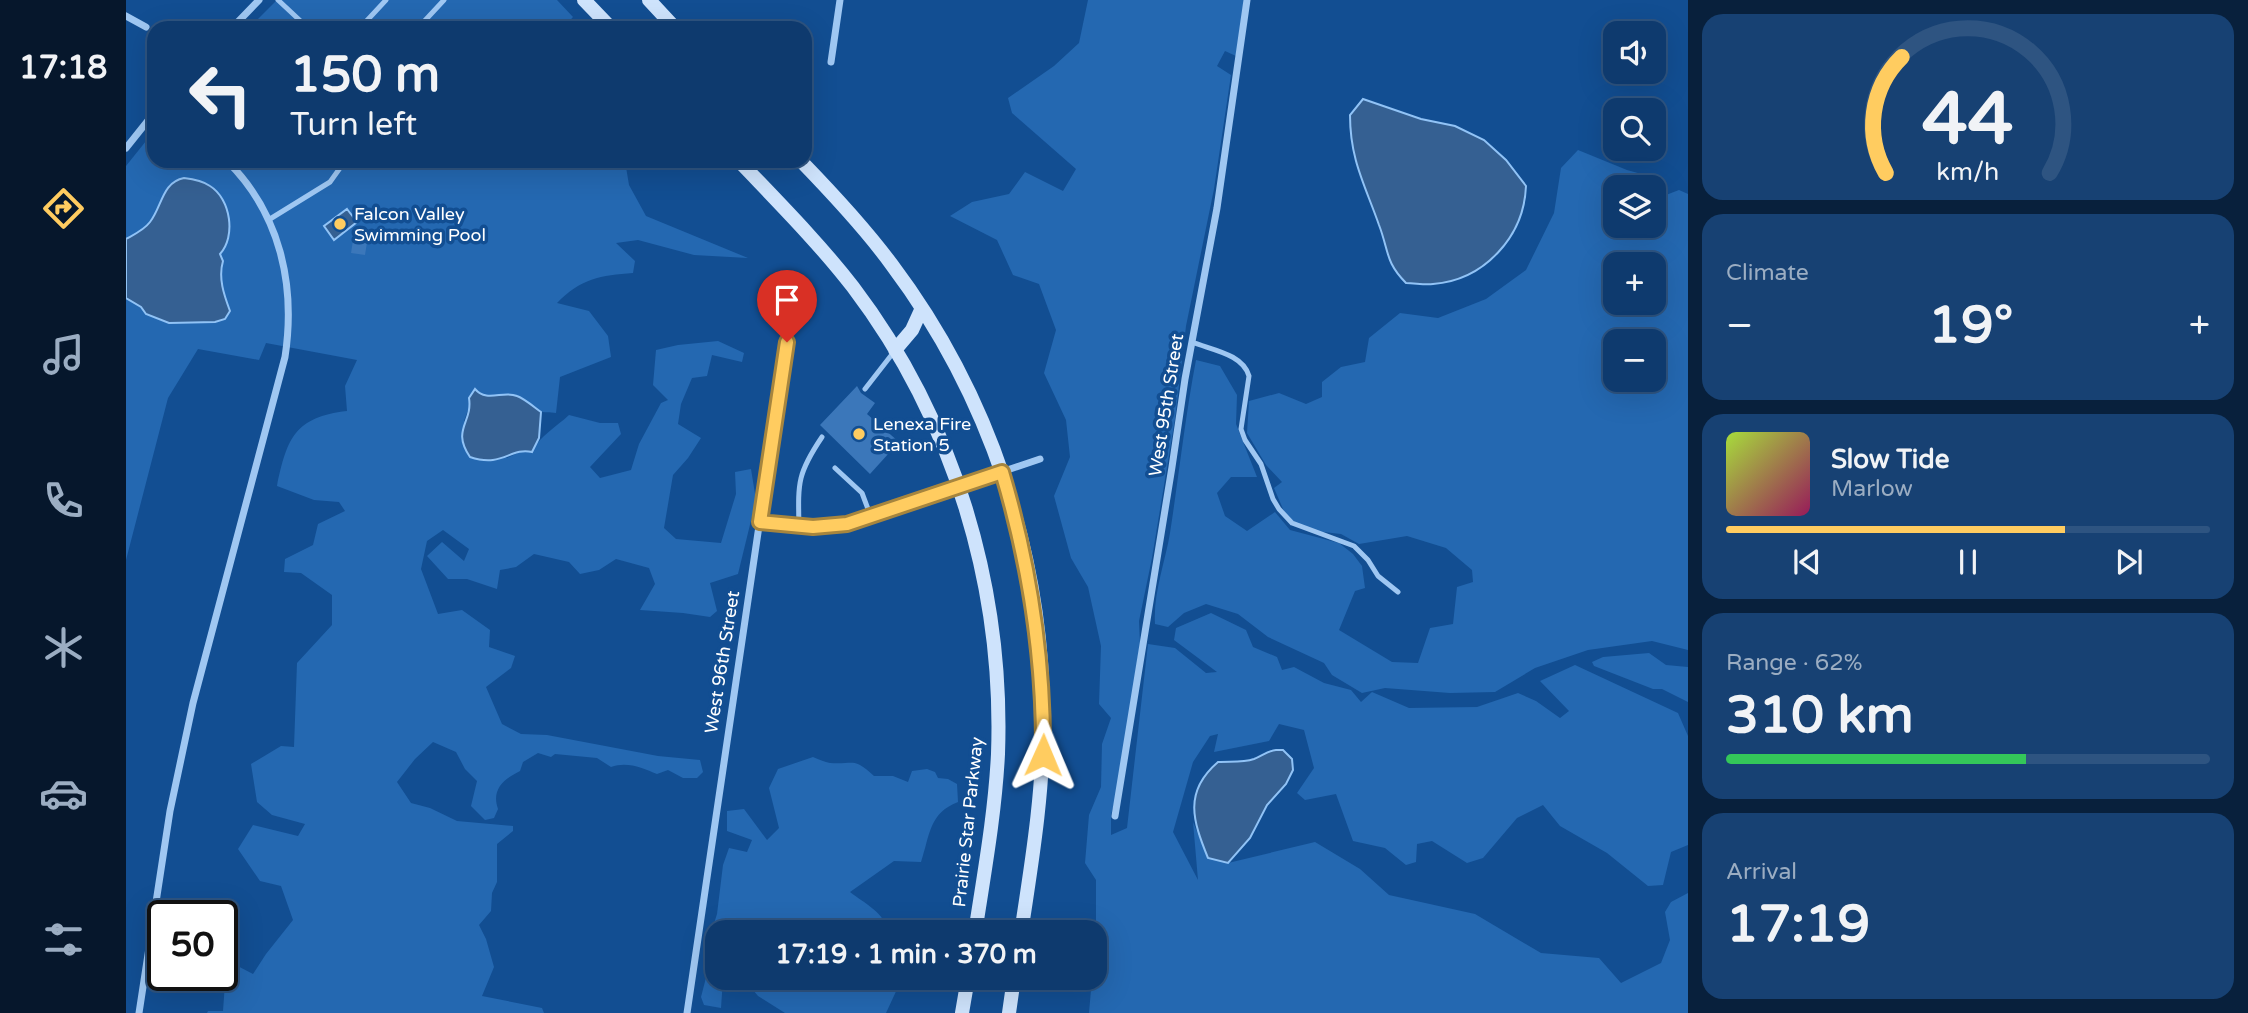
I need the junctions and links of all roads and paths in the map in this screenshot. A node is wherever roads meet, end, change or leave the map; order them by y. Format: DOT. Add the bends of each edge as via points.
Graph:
graph roads {
  1 [pos="259,0"];
  2 [pos="278,0"];
  3 [pos="386,0"];
  4 [pos="444,0"];
  5 [pos="584,0"];
  6 [pos="649,0"];
  7 [pos="840,0"];
  8 [pos="1247,0"];
  9 [pos="126,16"];
  10 [pos="239,21"];
  11 [pos="300,21"];
  12 [pos="366,21"];
  13 [pos="424,21"];
  14 [pos="604,21"];
  15 [pos="669,21"];
  16 [pos="146,27"];
  17 [pos="831,62"];
  18 [pos="147,122"];
  19 [pos="126,148"];
  20 [pos="234,168"];
  21 [pos="340,168"];
  22 [pos="746,168"];
  23 [pos="808,168"];
  24 [pos="270,219"];
  25 [pos="922,308"];
  26 [pos="790,316"];
  27 [pos="1192,342"];
  28 [pos="895,350"];
  29 [pos="865,389"];
  30 [pos="822,437"];
  31 [pos="1040,459"];
  32 [pos="835,468"];
  33 [pos="1002,472"];
  34 [pos="959,487"];
  35 [pos="871,517"];
  36 [pos="760,522"];
  37 [pos="799,527"];
  38 [pos="1398,592"];
  39 [pos="1115,816"];
  40 [pos="977,920"];
  41 [pos="1023,920"];
  42 [pos="966,990"];
  43 [pos="1012,990"];
  44 [pos="139,1013"];
  45 [pos="687,1013"];
  46 [pos="962,1013"];
  47 [pos="1009,1013"];
  1 -- 10 [label="street"];
  2 -- 11 [label="lane"];
  3 -- 12 [label="lane"];
  4 -- 13 [label="lane"];
  5 -- 14 [label="main road"];
  6 -- 15 [label="main road"];
  7 -- 17 [label="street"];
  8 -- 27 [label="street, West 95th Street"];
  9 -- 16 [label="street"];
  18 -- 19 [label="street"];
  20 -- 24 [label="street"];
  21 -- 24 [label="lane" via="330,181"];
  22 -- 28 [label="main road, Prairie Star Parkway" via="854,288"];
  23 -- 25 [label="main road" via="858,222"];
  24 -- 44 [label="street" via="288,299 286,347 193,703 167,825"];
  25 -- 28 [label="main road"];
  25 -- 33 [label="main road" via="970,394"];
  26 -- 36 [label="street, West 96th Street"];
  27 -- 38 [label="lane" via="1232,357 1247,368 1241,429 1279,509 1292,523 1354,545 1378,576"];
  27 -- 39 [label="street, West 95th Street"];
  28 -- 29 [label="lane"];
  28 -- 34 [label="main road, Prairie Star Parkway" via="942,442"];
  30 -- 37 [label="lane" via="805,462 798,486"];
  31 -- 33 [label="street"];
  32 -- 35 [label="lane" via="862,493"];
  33 -- 34 [label="street"];
  33 -- 41 [label="main road" via="1029,575 1043,693 1041,789"];
  34 -- 35 [label="street"];
  34 -- 40 [label="main road, Prairie Star Parkway" via="991,618 998,712 995,792"];
  35 -- 37 [label="street"];
  36 -- 37 [label="street"];
  36 -- 45 [label="street, West 96th Street"];
  42 -- 46 [label="main road"];
  43 -- 47 [label="main road"];
}
